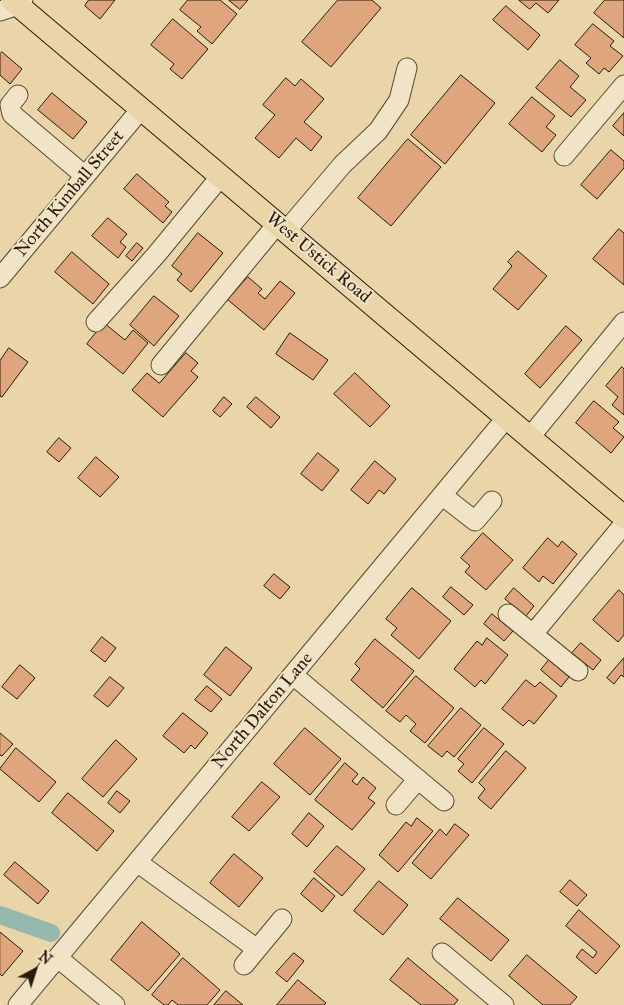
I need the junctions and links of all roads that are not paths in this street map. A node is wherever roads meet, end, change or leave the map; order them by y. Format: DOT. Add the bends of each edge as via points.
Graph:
graph roads {
  1 [pos="13,4"];
  2 [pos="407,68"];
  3 [pos="624,85"];
  4 [pos="18,95"];
  5 [pos="141,109"];
  6 [pos="564,156"];
  7 [pos="85,176"];
  8 [pos="221,176"];
  9 [pos="282,227"];
  10 [pos="0,278"];
  11 [pos="96,322"];
  12 [pos="624,322"];
  13 [pos="161,365"];
  14 [pos="507,417"];
  15 [pos="530,437"];
  16 [pos="443,496"];
  17 [pos="492,502"];
  18 [pos="624,516"];
  19 [pos="624,524"];
  20 [pos="508,614"];
  21 [pos="533,634"];
  22 [pos="578,670"];
  23 [pos="293,675"];
  24 [pos="418,779"];
  25 [pos="444,800"];
  26 [pos="396,805"];
  27 [pos="137,862"];
  28 [pos="282,920"];
  29 [pos="257,949"];
  30 [pos="442,953"];
  31 [pos="58,958"];
  32 [pos="244,965"];
  33 [pos="18,1005"];
  34 [pos="114,1005"];
  35 [pos="504,1005"];
  1 -- 5 [label="main road, West Ustick Road"];
  2 -- 9 [label="street" via="399,100 378,132"];
  3 -- 6 [label="street"];
  4 -- 7 [label="street" via="10,105 12,114"];
  5 -- 7 [label="street, North Kimball Street"];
  5 -- 8 [label="main road, West Ustick Road"];
  7 -- 10 [label="street, North Kimball Street"];
  8 -- 9 [label="main road, West Ustick Road"];
  8 -- 11 [label="street"];
  9 -- 13 [label="street"];
  9 -- 14 [label="main road, West Ustick Road"];
  12 -- 15 [label="street"];
  14 -- 15 [label="main road, West Ustick Road"];
  14 -- 16 [label="street, North Dalton Lane"];
  15 -- 18 [label="main road, West Ustick Road"];
  16 -- 17 [label="street" via="475,521"];
  16 -- 23 [label="street, North Dalton Lane"];
  19 -- 21 [label="street"];
  20 -- 21 [label="street"];
  21 -- 22 [label="street"];
  23 -- 24 [label="street"];
  23 -- 27 [label="street, North Dalton Lane"];
  24 -- 25 [label="street"];
  24 -- 26 [label="street"];
  27 -- 29 [label="street"];
  27 -- 31 [label="street, North Dalton Lane"];
  28 -- 29 [label="street"];
  29 -- 32 [label="street"];
  30 -- 35 [label="street"];
  31 -- 33 [label="street, North Dalton Lane"];
  31 -- 34 [label="street"];
}
